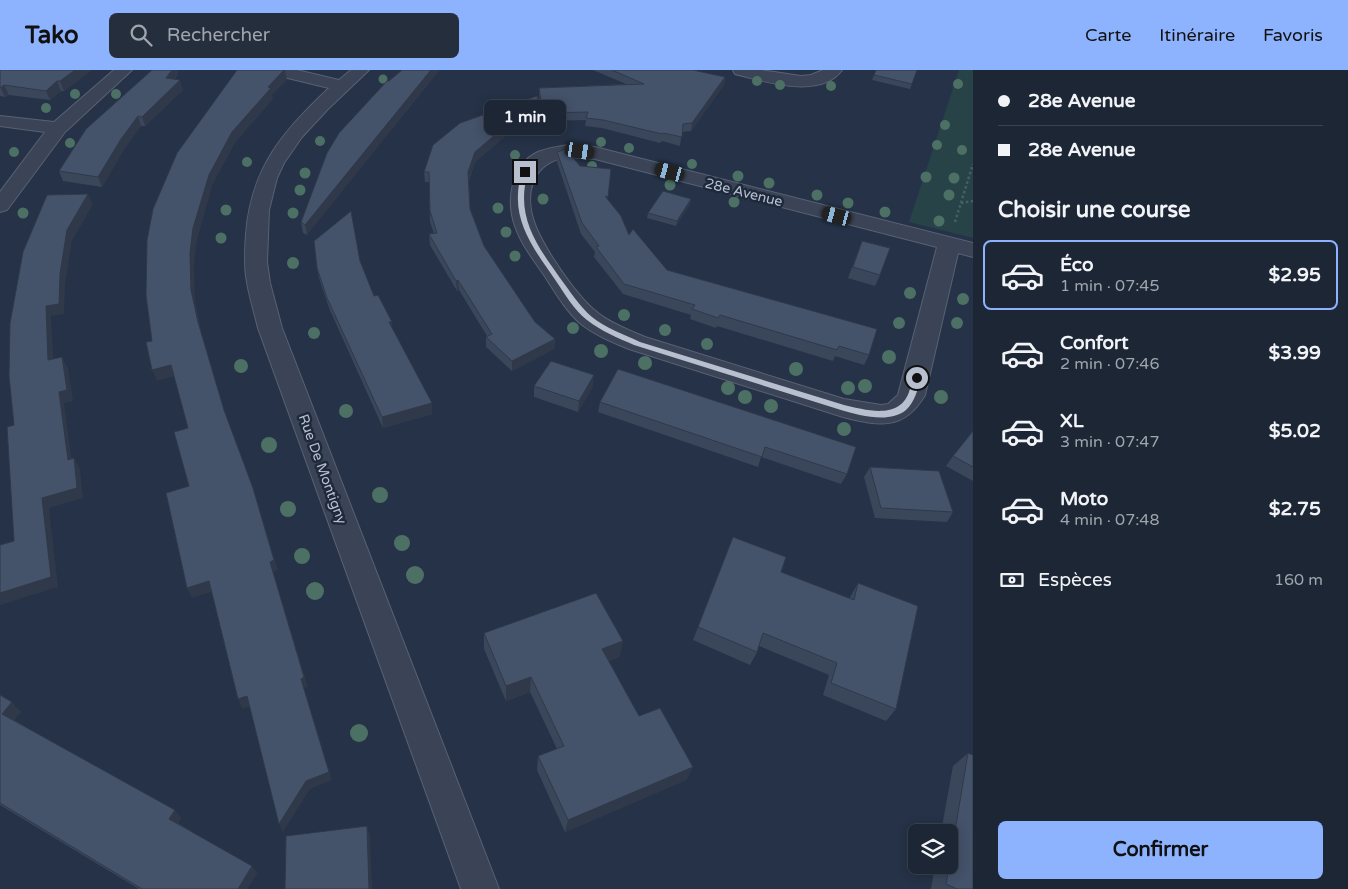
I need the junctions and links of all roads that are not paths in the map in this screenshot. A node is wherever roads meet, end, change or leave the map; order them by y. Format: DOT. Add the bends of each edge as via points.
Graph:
graph roads {
  1 [pos="124,70"];
  2 [pos="277,70"];
  3 [pos="362,70"];
  4 [pos="741,70"];
  5 [pos="834,70"];
  6 [pos="341,86"];
  7 [pos="0,121"];
  8 [pos="58,128"];
  9 [pos="0,206"];
  10 [pos="949,244"];
  11 [pos="973,250"];
  12 [pos="480,889"];
  1 -- 8 [label="street"];
  2 -- 6 [label="street"];
  3 -- 6 [label="street, Rue De Montigny"];
  4 -- 5 [label="street" via="807,81 825,78"];
  6 -- 12 [label="street, Rue De Montigny" via="310,117 268,176 257,220 256,268 270,328"];
  7 -- 8 [label="street"];
  8 -- 9 [label="street"];
  10 -- 10 [label="street, 28e Avenue" via="580,151 548,154 525,172 521,186 525,227 563,287 589,318 637,343 866,413 888,414 903,408 912,395"];
  10 -- 11 [label="street, 28e Avenue"];
}
